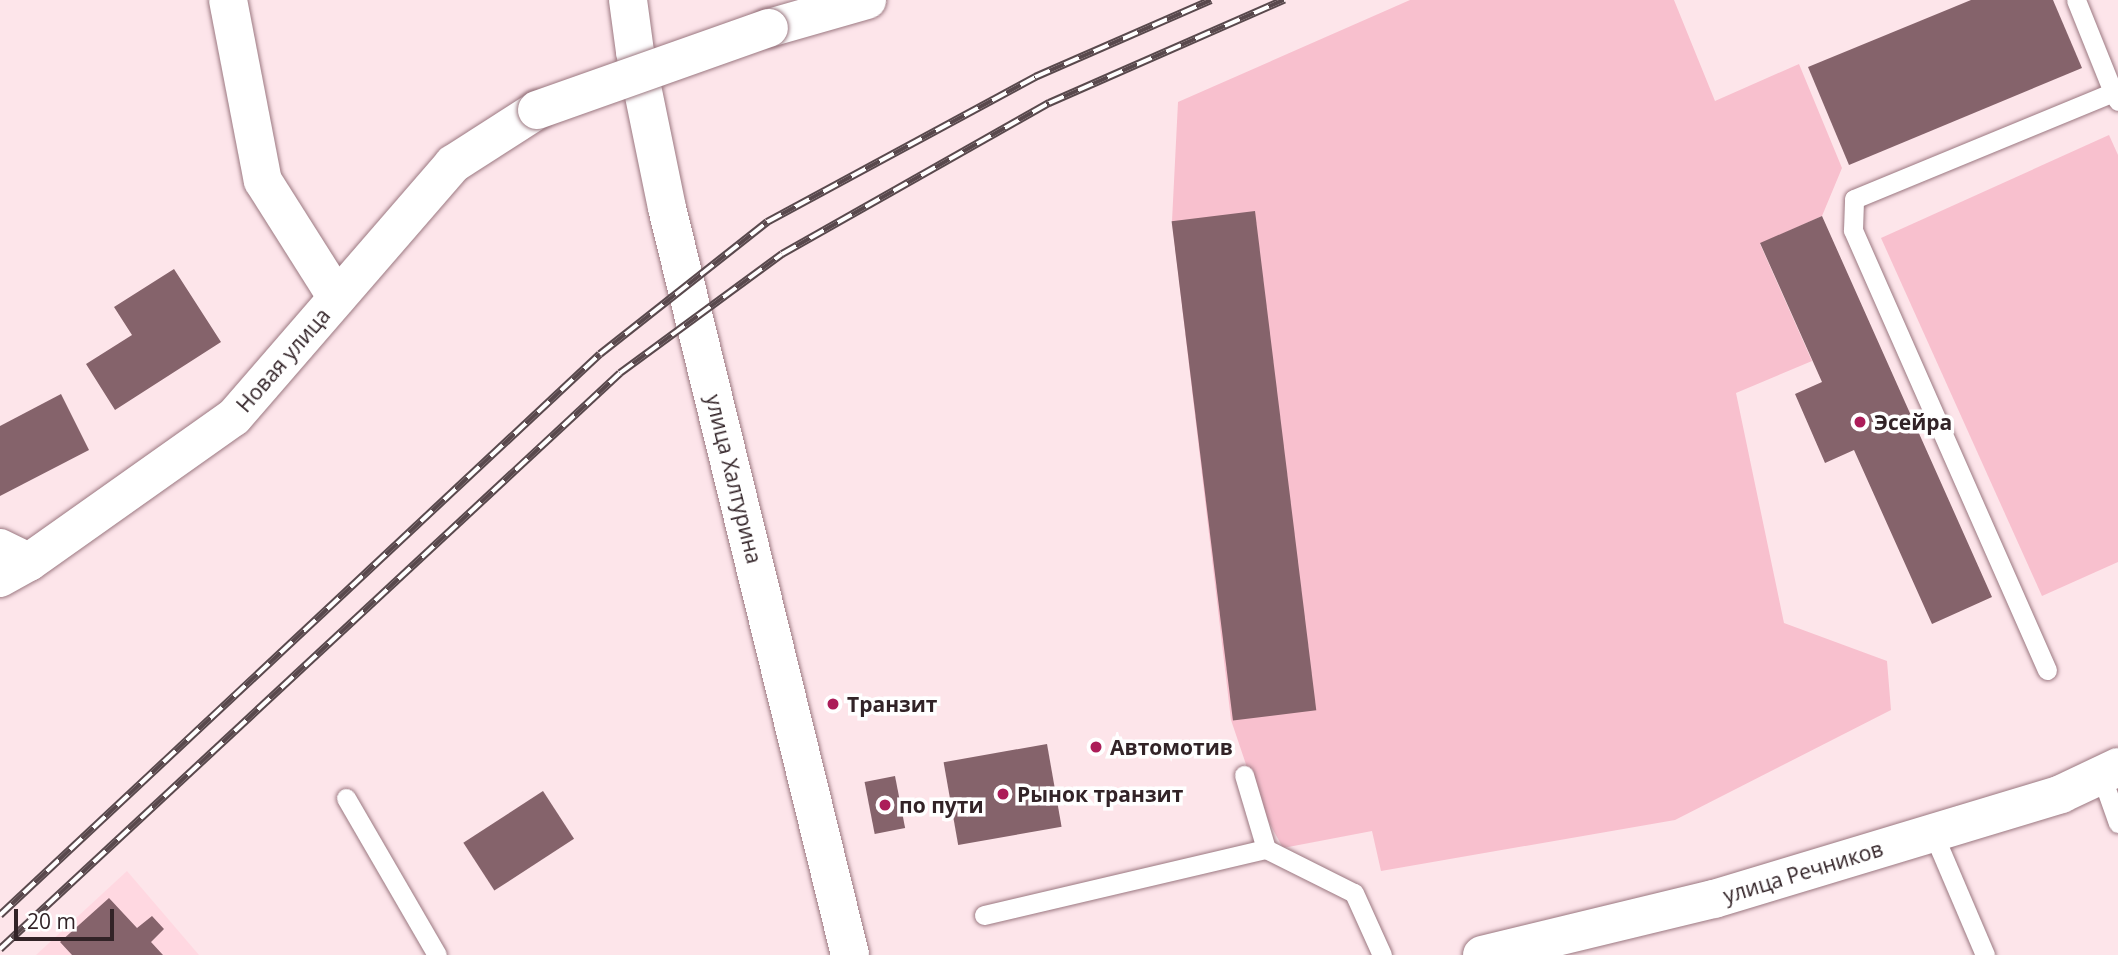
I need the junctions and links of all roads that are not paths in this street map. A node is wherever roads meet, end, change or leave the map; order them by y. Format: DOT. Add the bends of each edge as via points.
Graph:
graph roads {
  1 [pos="228,0"];
  2 [pos="628,0"];
  3 [pos="867,0"];
  4 [pos="2076,0"];
  5 [pos="2116,96"];
  6 [pos="337,298"];
  7 [pos="10,563"];
  8 [pos="2048,670"];
  9 [pos="2110,771"];
  10 [pos="1244,775"];
  11 [pos="346,798"];
  12 [pos="2118,823"];
  13 [pos="1933,833"];
  14 [pos="1266,849"];
  15 [pos="984,915"];
  16 [pos="437,955"];
  17 [pos="850,955"];
  18 [pos="1382,955"];
  19 [pos="1482,955"];
  20 [pos="1985,955"];
  1 -- 6 [label="main road" via="263,181"];
  2 -- 17 [label="main road, улица Халтурина" via="667,208"];
  3 -- 6 [label="main road, Новая улица, bridge" via="769,28 537,110 453,164"];
  4 -- 5 [label="lane"];
  5 -- 8 [label="lane" via="1854,199 1853,230"];
  6 -- 7 [label="main road, Новая улица" via="234,417"];
  9 -- 12 [label="lane"];
  9 -- 13 [label="main road, улица Речников" via="2061,794"];
  10 -- 14 [label="lane"];
  11 -- 16 [label="lane"];
  13 -- 19 [label="main road, улица Речников" via="1714,898"];
  13 -- 20 [label="lane"];
  14 -- 15 [label="lane"];
  14 -- 18 [label="lane" via="1354,893"];
}
